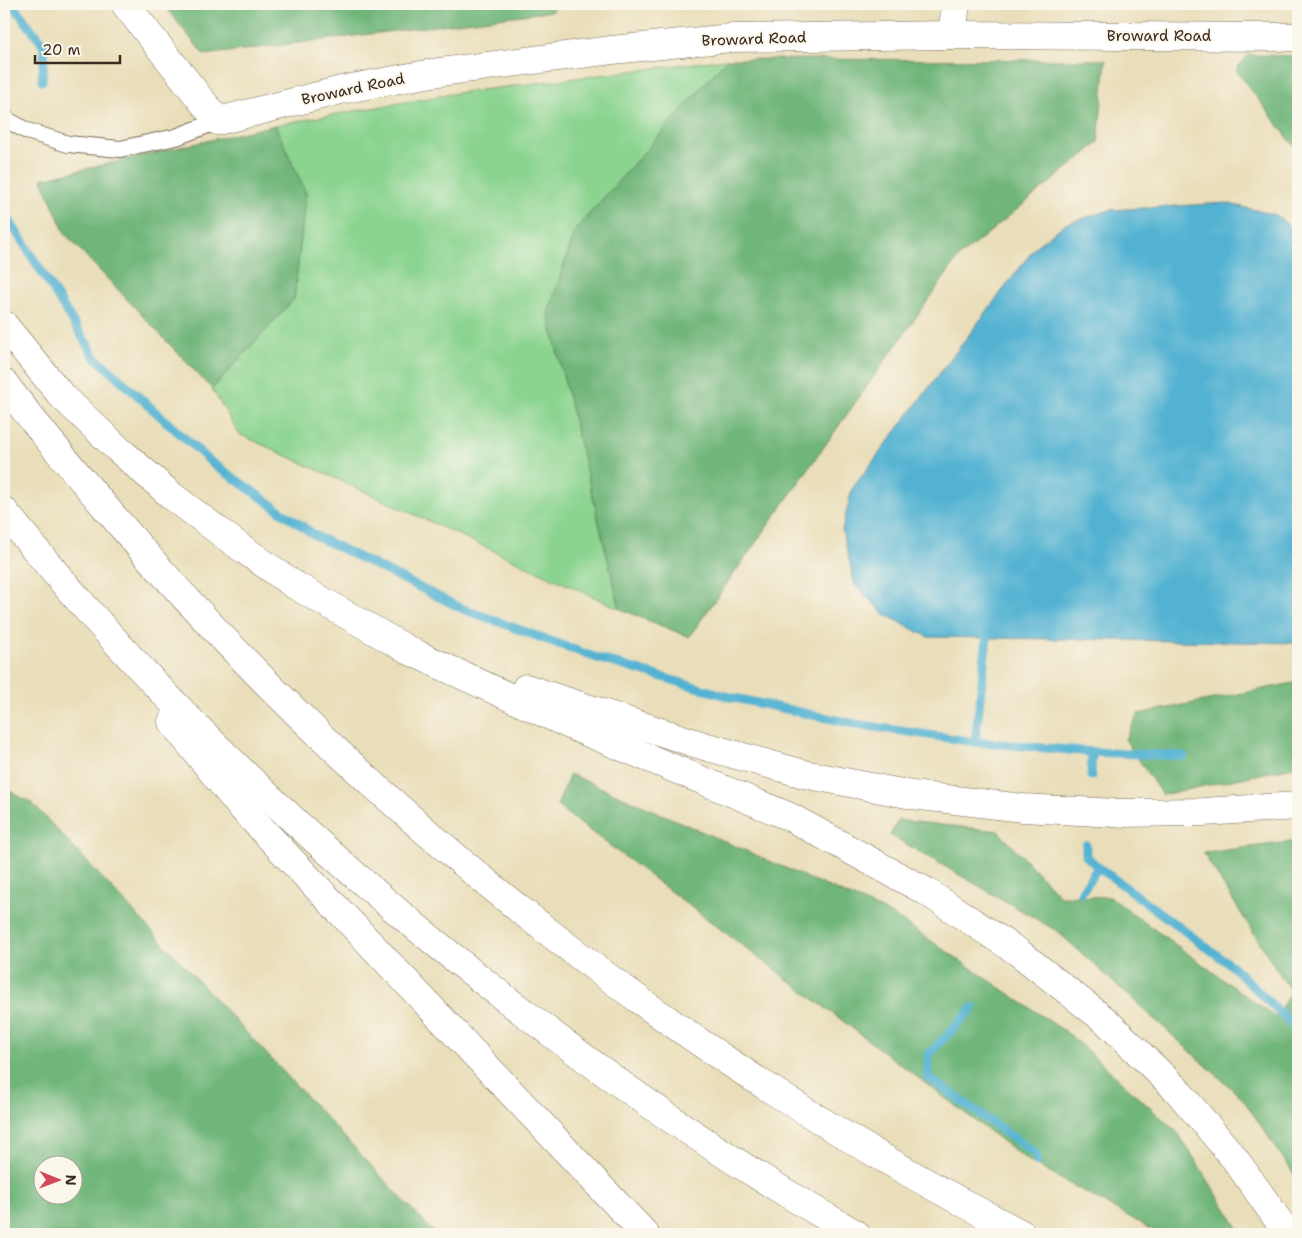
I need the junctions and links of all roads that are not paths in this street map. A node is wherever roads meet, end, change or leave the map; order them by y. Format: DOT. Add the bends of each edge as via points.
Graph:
graph roads {
  1 [pos="125,4"];
  2 [pos="956,4"];
  3 [pos="952,36"];
  4 [pos="1298,37"];
  5 [pos="4,118"];
  6 [pos="218,121"];
  7 [pos="4,325"];
  8 [pos="4,383"];
  9 [pos="4,511"];
  10 [pos="112,637"];
  11 [pos="410,651"];
  12 [pos="1298,806"];
  13 [pos="645,1234"];
  14 [pos="856,1234"];
  15 [pos="1022,1234"];
  16 [pos="1288,1234"];
  1 -- 6 [label="main road"];
  2 -- 3 [label="main road"];
  3 -- 4 [label="main road, Broward Road"];
  3 -- 6 [label="main road, Broward Road" via="731,38 612,50 405,78 341,90"];
  5 -- 6 [label="lane" via="27,131 68,144 120,149 176,137"];
  7 -- 11 [label="main road" via="61,395 172,496 293,584"];
  8 -- 15 [label="main road" via="138,547 245,662 318,734 466,867 595,968 722,1058 853,1141"];
  9 -- 10 [label="main road"];
  10 -- 13 [label="main road" via="178,730 240,806"];
  10 -- 14 [label="main road" via="296,823 454,958 577,1054 665,1116 788,1195"];
  11 -- 12 [label="main road" via="713,748 804,774 912,795 1023,808 1116,813"];
  11 -- 16 [label="main road" via="572,726 790,817 928,892 1018,952 1113,1028 1177,1090 1235,1159"];
}
